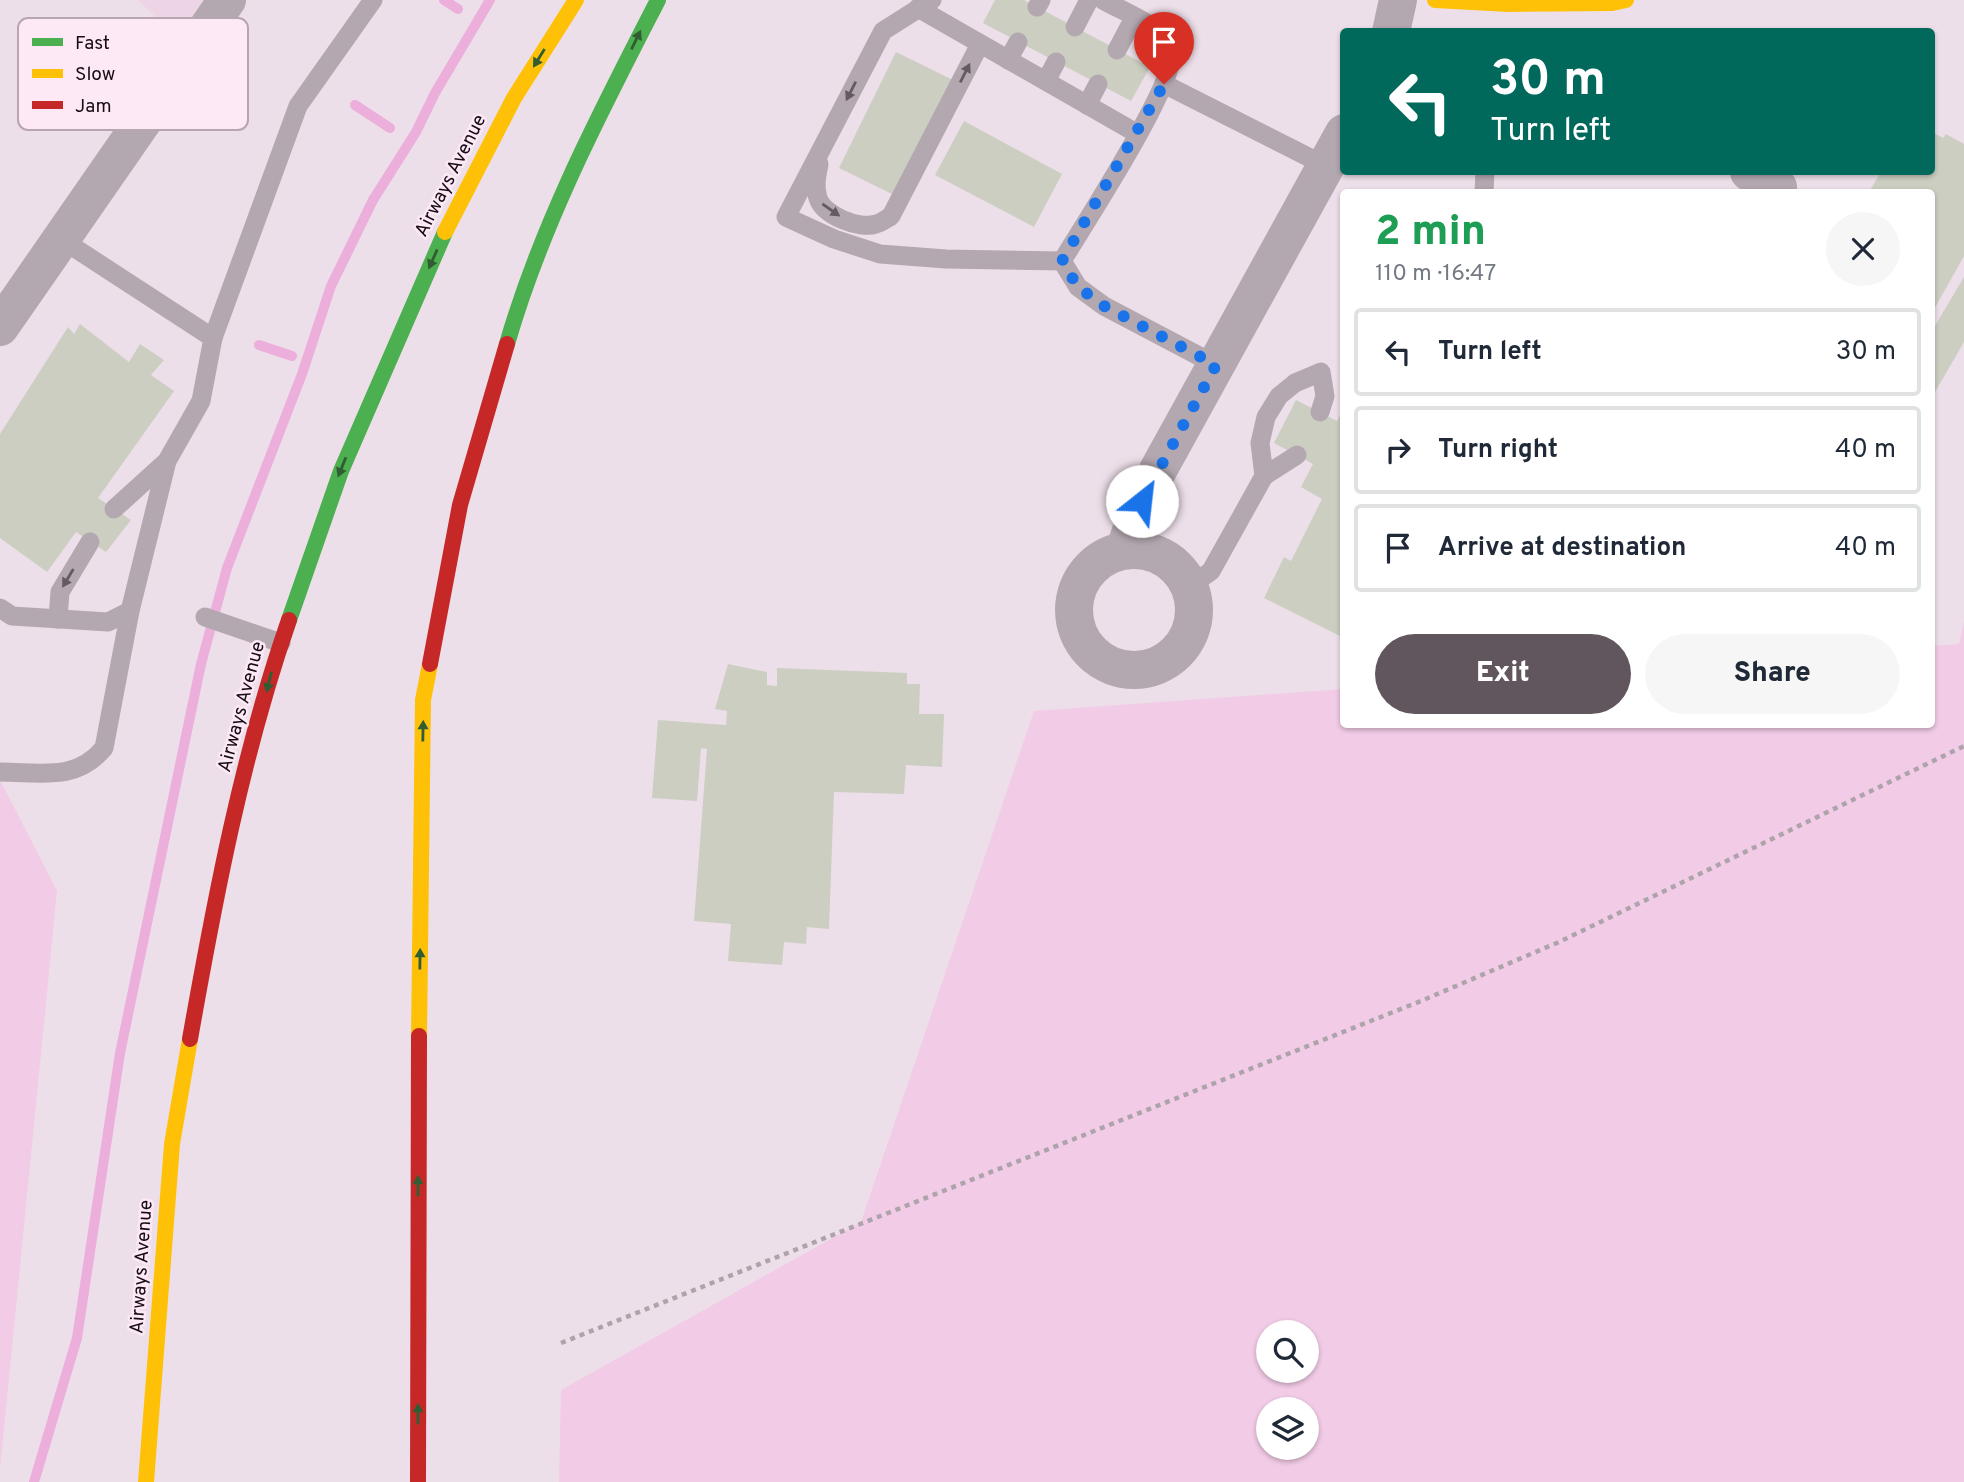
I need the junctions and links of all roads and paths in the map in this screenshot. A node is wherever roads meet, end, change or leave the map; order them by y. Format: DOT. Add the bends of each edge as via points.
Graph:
graph roads {
  1 [pos="227,0"];
  2 [pos="373,0"];
  3 [pos="576,0"];
  4 [pos="658,0"];
  5 [pos="1089,0"];
  6 [pos="1103,0"];
  7 [pos="1398,0"];
  8 [pos="1435,0"];
  9 [pos="1626,0"];
  10 [pos="925,4"];
  11 [pos="214,18"];
  12 [pos="1134,18"];
  13 [pos="1075,27"];
  14 [pos="1392,28"];
  15 [pos="1018,42"];
  16 [pos="980,44"];
  17 [pos="1118,50"];
  18 [pos="1008,60"];
  19 [pos="1056,62"];
  20 [pos="1046,81"];
  21 [pos="1164,84"];
  22 [pos="1098,85"];
  23 [pos="1087,105"];
  24 [pos="137,130"];
  25 [pos="1138,134"];
  26 [pos="821,149"];
  27 [pos="1335,150"];
  28 [pos="61,239"];
  29 [pos="1062,261"];
  30 [pos="0,327"];
  31 [pos="213,338"];
  32 [pos="1216,365"];
  33 [pos="1320,412"];
  34 [pos="1297,455"];
  35 [pos="167,461"];
  36 [pos="1264,476"];
  37 [pos="114,509"];
  38 [pos="90,542"];
  39 [pos="1125,549"];
  40 [pos="1189,587"];
  41 [pos="0,608"];
  42 [pos="130,611"];
  43 [pos="205,617"];
  44 [pos="58,619"];
  45 [pos="281,643"];
  46 [pos="1964,746"];
  47 [pos="0,772"];
  48 [pos="561,1343"];
  49 [pos="146,1482"];
  50 [pos="418,1482"];
  1 -- 11 [label="street"];
  2 -- 31 [label="lane" via="298,106"];
  3 -- 45 [label="main road, Airways Avenue, one-way" via="514,99 451,219 341,471"];
  50 -- 4 [label="main road, one-way" via="423,700 460,505 509,336 586,141"];
  5 -- 13 [label="lane"];
  6 -- 12 [label="lane"];
  7 -- 14 [label="street"];
  8 -- 9 [label="main road" via="1509,4"];
  10 -- 16 [label="lane"];
  10 -- 26 [label="lane, one-way" via="883,31"];
  12 -- 17 [label="lane"];
  12 -- 21 [label="lane" via="1159,32 1171,50 1171,69"];
  15 -- 18 [label="lane"];
  16 -- 18 [label="lane"];
  26 -- 16 [label="lane, one-way" via="816,184 818,200 827,210 857,225 875,225 891,216"];
  18 -- 20 [label="lane"];
  19 -- 20 [label="lane"];
  20 -- 23 [label="lane"];
  21 -- 25 [label="lane"];
  21 -- 27 [label="lane"];
  22 -- 23 [label="lane"];
  23 -- 25 [label="lane"];
  24 -- 28 [label="street"];
  25 -- 29 [label="lane"];
  26 -- 29 [label="lane" via="786,217 880,254"];
  27 -- 32 [label="street"];
  28 -- 30 [label="street"];
  28 -- 31 [label="lane"];
  29 -- 32 [label="lane" via="1078,287 1104,306"];
  31 -- 35 [label="lane" via="201,401"];
  32 -- 39 [label="street" via="1142,501"];
  33 -- 36 [label="lane" via="1325,396 1321,372 1279,396 1266,418 1260,443"];
  34 -- 36 [label="lane"];
  35 -- 37 [label="lane"];
  35 -- 42 [label="lane"];
  36 -- 40 [label="lane" via="1211,571"];
  38 -- 44 [label="lane, one-way" via="60,592"];
  39 -- 40 [label="street" via="1151,551 1170,561"];
  39 -- 40 [label="street" via="1096,563 1077,588 1074,624 1097,659 1116,668 1143,670 1180,650 1191,632 1195,611"];
  41 -- 44 [label="lane" via="12,616"];
  42 -- 44 [label="lane" via="108,622"];
  42 -- 47 [label="lane" via="104,748 91,764 70,772"];
  43 -- 45 [label="lane"];
  45 -- 49 [label="main road, Airways Avenue, one-way" via="214,904 172,1144"];
  46 -- 48 [label="path" via="1559,942 1434,996"];
}
